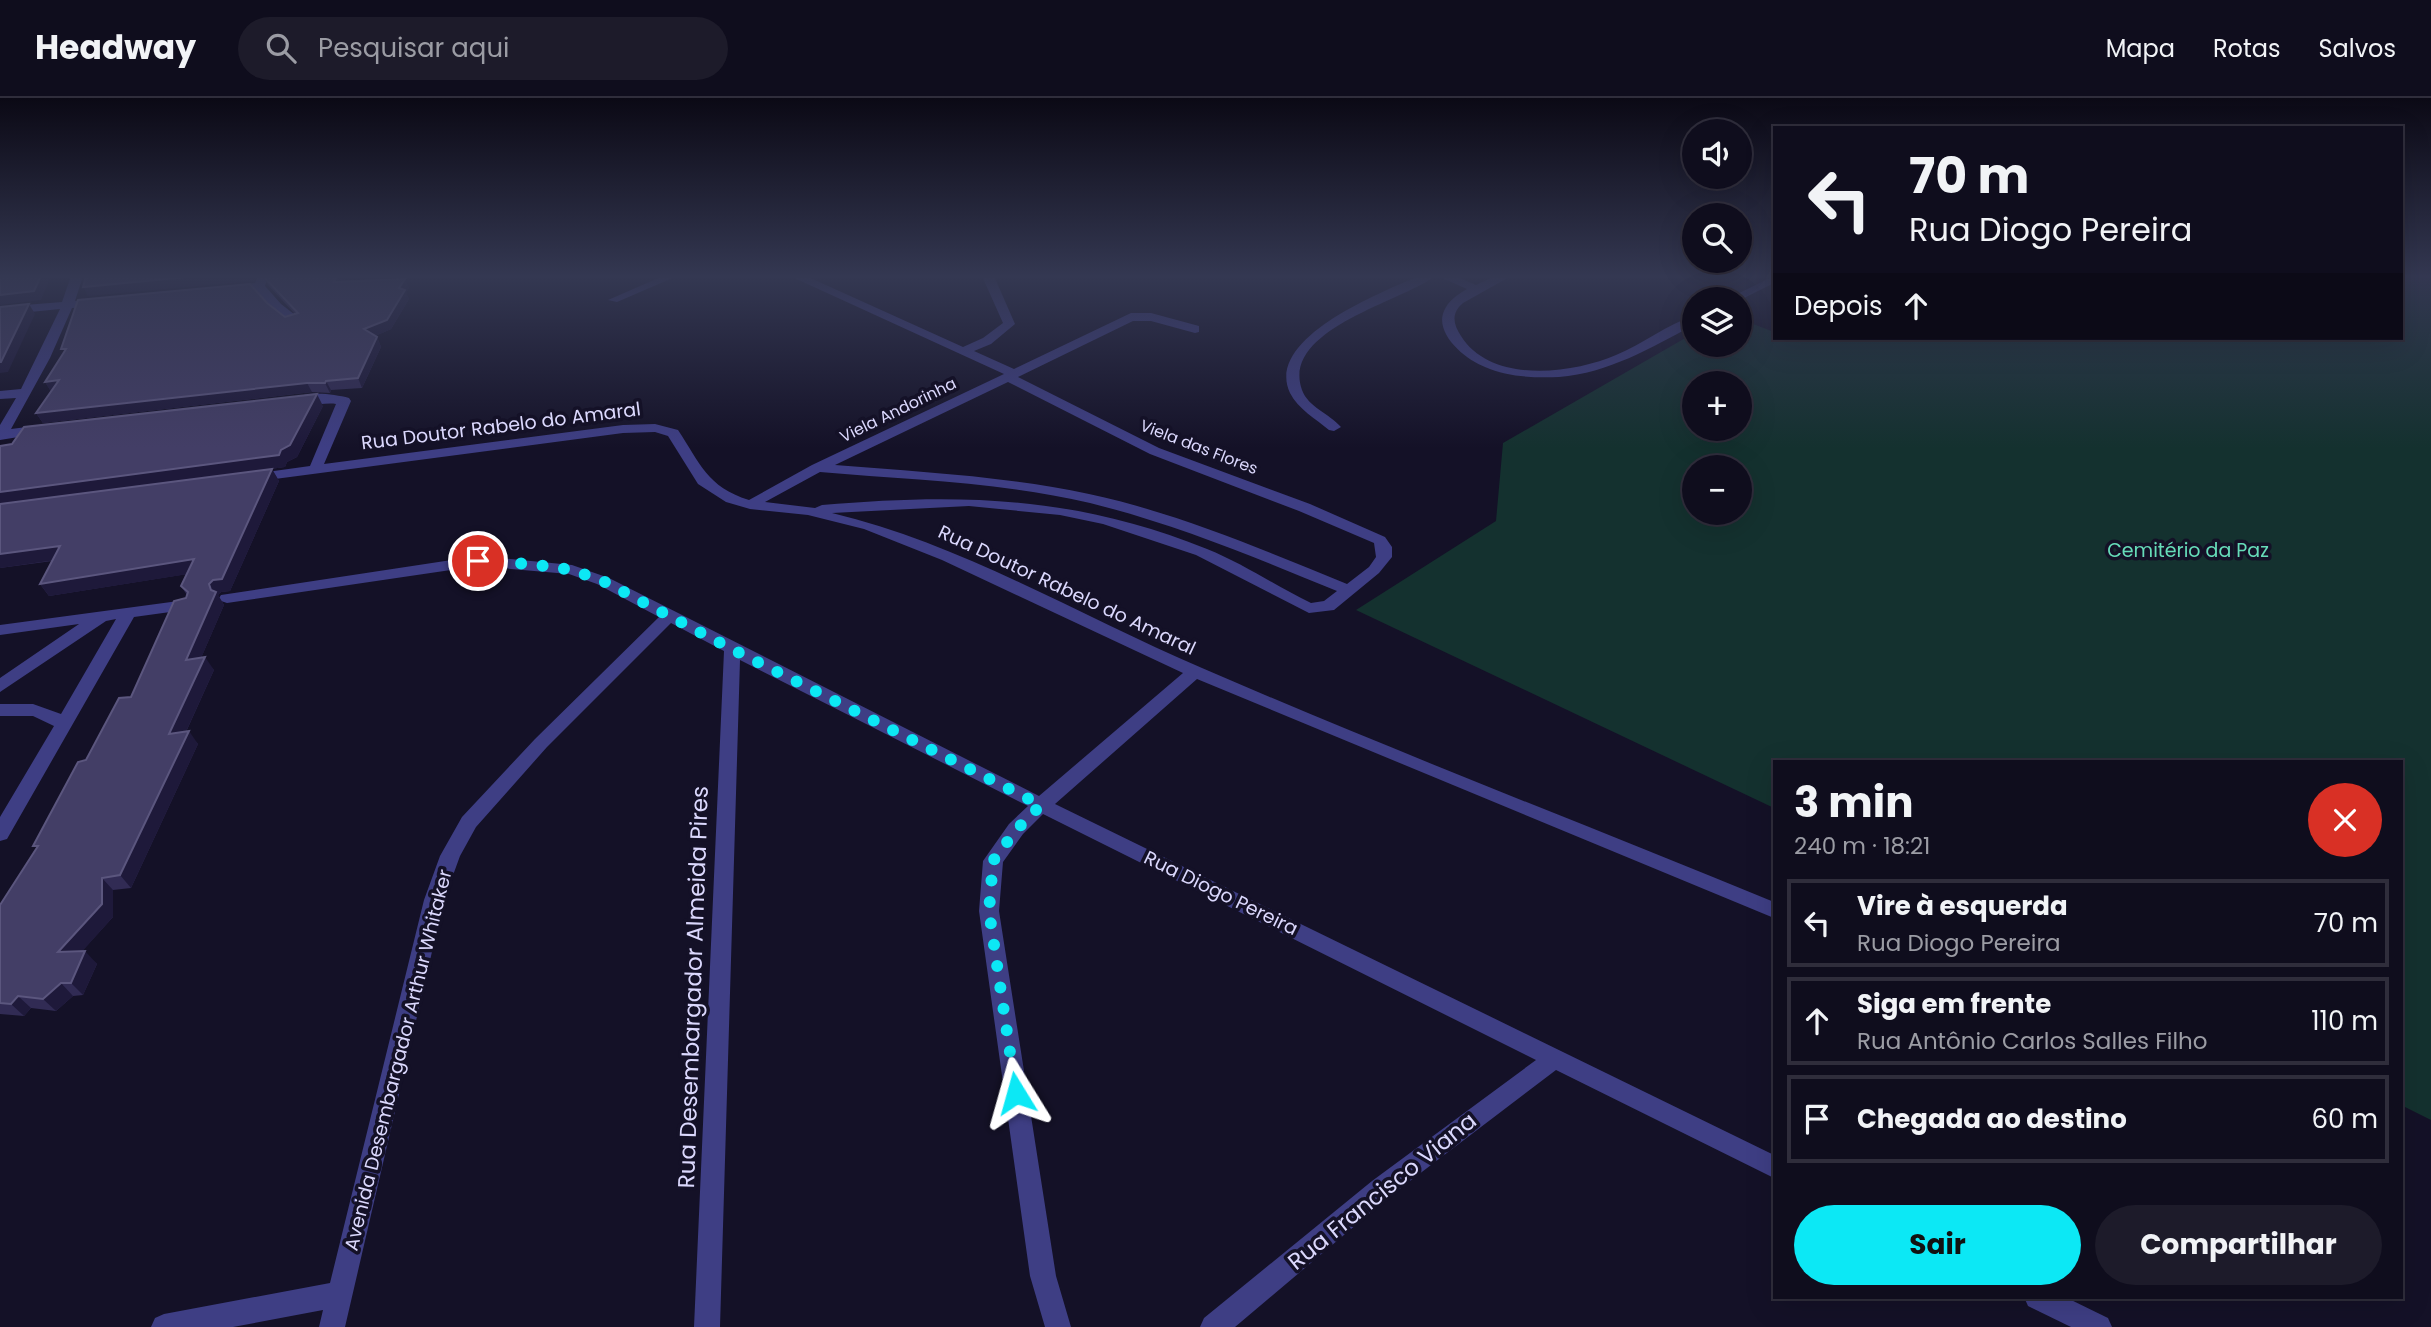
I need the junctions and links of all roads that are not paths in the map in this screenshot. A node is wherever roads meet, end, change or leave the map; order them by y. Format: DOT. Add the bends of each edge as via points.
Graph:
graph roads {
  1 [pos="54,333"];
  2 [pos="923,333"];
  3 [pos="997,333"];
  4 [pos="1097,333"];
  5 [pos="1320,333"];
  6 [pos="1453,333"];
  7 [pos="1668,333"];
  8 [pos="966,350"];
  9 [pos="1012,375"];
  10 [pos="25,393"];
  11 [pos="0,395"];
  12 [pos="288,402"];
  13 [pos="1334,427"];
  14 [pos="54,428"];
  15 [pos="1,435"];
  16 [pos="817,468"];
  17 [pos="315,470"];
  18 [pos="233,480"];
  19 [pos="750,505"];
  20 [pos="808,511"];
  21 [pos="1348,590"];
  22 [pos="227,598"];
  23 [pos="186,605"];
  24 [pos="128,613"];
  25 [pos="103,616"];
  26 [pos="668,617"];
  27 [pos="0,630"];
  28 [pos="732,649"];
  29 [pos="1195,672"];
  30 [pos="0,686"];
  31 [pos="0,710"];
  32 [pos="63,724"];
  33 [pos="1041,805"];
  34 [pos="0,834"];
  35 [pos="1773,910"];
  36 [pos="1555,1059"];
  37 [pos="1773,1167"];
  38 [pos="340,1294"];
  39 [pos="2041,1299"];
  40 [pos="163,1327"];
  41 [pos="332,1327"];
  42 [pos="707,1327"];
  43 [pos="1058,1327"];
  44 [pos="1213,1327"];
  45 [pos="2099,1327"];
  1 -- 10 [label="street"];
  2 -- 8 [label="street, Viela Andorinha"];
  3 -- 8 [label="street"];
  4 -- 9 [label="street"];
  5 -- 13 [label="street" via="1301,350 1291,375 1293,387 1307,406"];
  6 -- 7 [label="street" via="1473,355 1521,373 1575,371 1613,362"];
  8 -- 9 [label="street, Viela Andorinha"];
  9 -- 16 [label="street, Viela Andorinha"];
  9 -- 21 [label="street, Viela das Flores" via="1092,423 1380,540 1385,550 1382,562"];
  10 -- 11 [label="street"];
  10 -- 15 [label="street"];
  12 -- 17 [label="street" via="344,401"];
  14 -- 15 [label="street"];
  16 -- 19 [label="street, Viela Andorinha"];
  16 -- 21 [label="street" via="992,484 1090,499 1183,527"];
  17 -- 18 [label="street, Rua Doutor Rabelo do Amaral"];
  17 -- 19 [label="street, Rua Doutor Rabelo do Amaral" via="655,428 679,439 703,481"];
  19 -- 20 [label="street, Rua Doutor Rabelo do Amaral"];
  20 -- 21 [label="street" via="908,501 1050,507 1127,525 1205,553 1309,608 1328,606"];
  20 -- 29 [label="street, Rua Doutor Rabelo do Amaral" via="869,526 947,556"];
  22 -- 26 [label="street, Rua Diogo Pereira" via="478,561 572,570 603,581"];
  23 -- 24 [label="street"];
  24 -- 25 [label="street"];
  24 -- 32 [label="street"];
  25 -- 27 [label="street"];
  25 -- 30 [label="street"];
  26 -- 28 [label="street, Rua Diogo Pereira"];
  26 -- 38 [label="street, Avenida Desembargador Arthur Whitaker" via="541,743 469,822 450,856 434,900"];
  28 -- 33 [label="street, Rua Diogo Pereira"];
  28 -- 42 [label="street, Rua Desembargador Almeida Pires"];
  29 -- 33 [label="street"];
  29 -- 35 [label="street, Rua Doutor Rabelo do Amaral"];
  31 -- 32 [label="street" via="35,709 50,713"];
  32 -- 34 [label="street"];
  33 -- 36 [label="street, Rua Diogo Pereira"];
  33 -- 43 [label="street" via="993,861 989,911 1043,1276"];
  36 -- 37 [label="street, Rua Diogo Pereira"];
  36 -- 44 [label="street, Rua Francisco Viana" via="1322,1235"];
  38 -- 40 [label="street"];
  38 -- 41 [label="street, Avenida Desembargador Arthur Whitaker"];
  39 -- 45 [label="street"];
}
